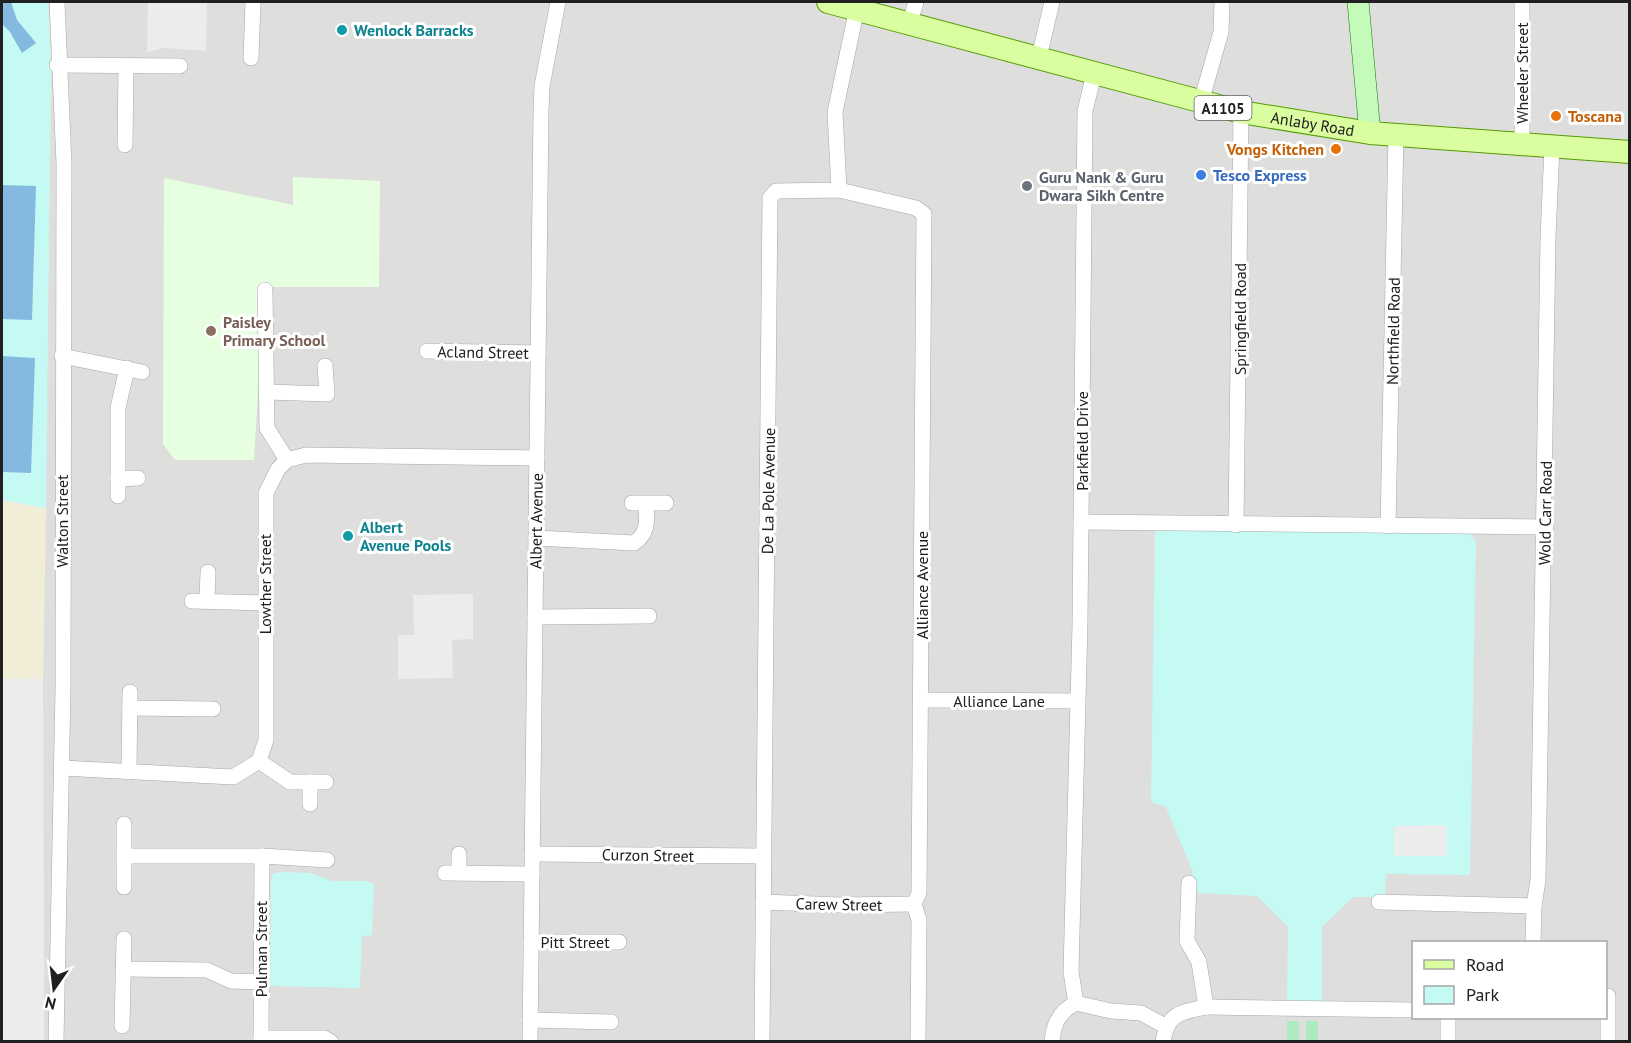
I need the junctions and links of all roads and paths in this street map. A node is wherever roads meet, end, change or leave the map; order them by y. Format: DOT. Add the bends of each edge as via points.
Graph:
graph roads {
  1 [pos="57,2"];
  2 [pos="253,2"];
  3 [pos="558,2"];
  4 [pos="828,2"];
  5 [pos="1052,2"];
  6 [pos="1222,2"];
  7 [pos="1358,2"];
  8 [pos="1522,2"];
  9 [pos="857,8"];
  10 [pos="913,12"];
  11 [pos="251,57"];
  12 [pos="1039,57"];
  13 [pos="57,65"];
  14 [pos="126,66"];
  15 [pos="180,66"];
  16 [pos="1094,74"];
  17 [pos="1201,102"];
  18 [pos="1241,112"];
  19 [pos="1370,133"];
  20 [pos="1396,135"];
  21 [pos="125,145"];
  22 [pos="1522,145"];
  23 [pos="1552,147"];
  24 [pos="1629,152"];
  25 [pos="839,190"];
  26 [pos="265,290"];
  27 [pos="428,351"];
  28 [pos="538,353"];
  29 [pos="62,356"];
  30 [pos="325,366"];
  31 [pos="127,368"];
  32 [pos="142,372"];
  33 [pos="267,392"];
  34 [pos="537,458"];
  35 [pos="287,460"];
  36 [pos="138,478"];
  37 [pos="118,479"];
  38 [pos="118,496"];
  39 [pos="666,503"];
  40 [pos="1081,522"];
  41 [pos="1236,525"];
  42 [pos="1388,526"];
  43 [pos="1546,527"];
  44 [pos="536,538"];
  45 [pos="208,572"];
  46 [pos="265,603"];
  47 [pos="649,616"];
  48 [pos="535,617"];
  49 [pos="921,700"];
  50 [pos="1077,701"];
  51 [pos="213,709"];
  52 [pos="259,761"];
  53 [pos="62,768"];
  54 [pos="129,772"];
  55 [pos="310,804"];
  56 [pos="124,824"];
  57 [pos="459,854"];
  58 [pos="532,854"];
  59 [pos="124,856"];
  60 [pos="262,856"];
  61 [pos="764,856"];
  62 [pos="327,860"];
  63 [pos="532,874"];
  64 [pos="1189,883"];
  65 [pos="124,887"];
  66 [pos="764,902"];
  67 [pos="1379,902"];
  68 [pos="914,904"];
  69 [pos="1534,906"];
  70 [pos="124,939"];
  71 [pos="1533,941"];
  72 [pos="531,942"];
  73 [pos="619,942"];
  74 [pos="123,969"];
  75 [pos="261,982"];
  76 [pos="1608,996"];
  77 [pos="1076,1002"];
  78 [pos="1607,1006"];
  79 [pos="1206,1007"];
  80 [pos="1412,1010"];
  81 [pos="1448,1019"];
  82 [pos="1606,1019"];
  83 [pos="530,1020"];
  84 [pos="611,1022"];
  85 [pos="122,1026"];
  86 [pos="1164,1034"];
  87 [pos="261,1040"];
  88 [pos="304,1040"];
  89 [pos="56,1041"];
  90 [pos="331,1041"];
  91 [pos="530,1041"];
  92 [pos="762,1041"];
  93 [pos="918,1041"];
  94 [pos="1052,1041"];
  95 [pos="1448,1041"];
  96 [pos="1608,1041"];
  1 -- 13 [label="street, Walton Street"];
  2 -- 11 [label="street"];
  3 -- 28 [label="street, Albert Avenue" via="542,86"];
  4 -- 9 [label="main road, Anlaby Road / A1105"];
  5 -- 12 [label="street"];
  6 -- 17 [label="street" via="1221,32"];
  7 -- 19 [label="street"];
  8 -- 22 [label="street, Wheeler Street"];
  9 -- 10 [label="main road, Anlaby Road / A1105"];
  9 -- 25 [label="street" via="835,112"];
  10 -- 12 [label="main road, Anlaby Road / A1105"];
  12 -- 16 [label="main road, Anlaby Road / A1105"];
  13 -- 14 [label="street"];
  13 -- 29 [label="street, Walton Street" via="64,164"];
  14 -- 15 [label="street"];
  14 -- 21 [label="street"];
  16 -- 17 [label="main road, Anlaby Road / A1105"];
  16 -- 40 [label="street, Parkfield Drive" via="1085,111"];
  17 -- 18 [label="main road, Anlaby Road / A1105"];
  18 -- 19 [label="main road, Anlaby Road / A1105"];
  18 -- 41 [label="street, Springfield Road"];
  19 -- 20 [label="main road, Anlaby Road / A1105"];
  20 -- 22 [label="main road, Anlaby Road / A1105"];
  20 -- 42 [label="street, Northfield Road"];
  22 -- 23 [label="main road, Anlaby Road / A1105"];
  23 -- 24 [label="main road, Anlaby Road / A1105"];
  23 -- 43 [label="street, Wold Carr Road"];
  25 -- 49 [label="street, Alliance Avenue" via="916,208 924,214"];
  25 -- 61 [label="street, De La Pole Avenue" via="776,191 770,198"];
  26 -- 33 [label="street"];
  27 -- 28 [label="street, Acland Street"];
  28 -- 34 [label="street, Albert Avenue"];
  29 -- 31 [label="street"];
  29 -- 53 [label="street, Walton Street"];
  30 -- 33 [label="street" via="327,394"];
  31 -- 32 [label="street"];
  31 -- 37 [label="street" via="118,408"];
  33 -- 35 [label="street" via="267,428"];
  34 -- 35 [label="street" via="350,454 306,455"];
  34 -- 44 [label="street, Albert Avenue"];
  35 -- 46 [label="street, Lowther Street" via="278,468 266,493"];
  36 -- 37 [label="street"];
  37 -- 38 [label="street"];
  39 -- 44 [label="street" via="639,503 647,527 643,537 634,543"];
  40 -- 41 [label="street"];
  40 -- 50 [label="street, Parkfield Drive"];
  41 -- 42 [label="street"];
  42 -- 43 [label="street"];
  43 -- 69 [label="street, Wold Carr Road" via="1538,880"];
  44 -- 48 [label="street, Albert Avenue"];
  45 -- 46 [label="street" via="199,601"];
  46 -- 52 [label="street, Lowther Street" via="266,741"];
  47 -- 48 [label="street"];
  48 -- 58 [label="street, Albert Avenue"];
  49 -- 50 [label="street, Alliance Lane"];
  49 -- 68 [label="street, Alliance Avenue" via="920,893"];
  50 -- 77 [label="street, Parkfield Drive" via="1071,972"];
  51 -- 54 [label="street" via="130,700"];
  52 -- 54 [label="street" via="233,777"];
  52 -- 55 [label="street" via="290,782 318,782"];
  53 -- 54 [label="street"];
  53 -- 89 [label="street, Walton Street"];
  56 -- 59 [label="street"];
  57 -- 63 [label="street" via="452,873"];
  58 -- 61 [label="street, Curzon Street"];
  58 -- 63 [label="street, Albert Avenue"];
  59 -- 60 [label="street"];
  59 -- 65 [label="street"];
  60 -- 62 [label="street"];
  60 -- 75 [label="street, Pulman Street"];
  61 -- 66 [label="street, De La Pole Avenue"];
  63 -- 72 [label="street, Albert Avenue"];
  64 -- 79 [label="street" via="1186,940 1199,962"];
  66 -- 68 [label="street, Carew Street"];
  66 -- 92 [label="street, De La Pole Avenue"];
  67 -- 69 [label="street"];
  68 -- 93 [label="street, Alliance Avenue" via="919,920"];
  69 -- 71 [label="street, Wold Carr Road"];
  70 -- 74 [label="street"];
  72 -- 73 [label="street, Pitt Street"];
  72 -- 83 [label="street, Albert Avenue"];
  74 -- 75 [label="street" via="207,970 231,981"];
  74 -- 85 [label="street"];
  75 -- 87 [label="street, Pulman Street"];
  76 -- 78 [label="street"];
  77 -- 86 [label="street" via="1111,1011 1141,1013"];
  77 -- 94 [label="street" via="1058,1017"];
  79 -- 80 [label="street"];
  79 -- 86 [label="street" via="1179,1012"];
  81 -- 95 [label="street"];
  82 -- 96 [label="street"];
  83 -- 84 [label="street"];
  83 -- 91 [label="street, Albert Avenue"];
  87 -- 88 [label="street"];
  88 -- 90 [label="street"];
}
